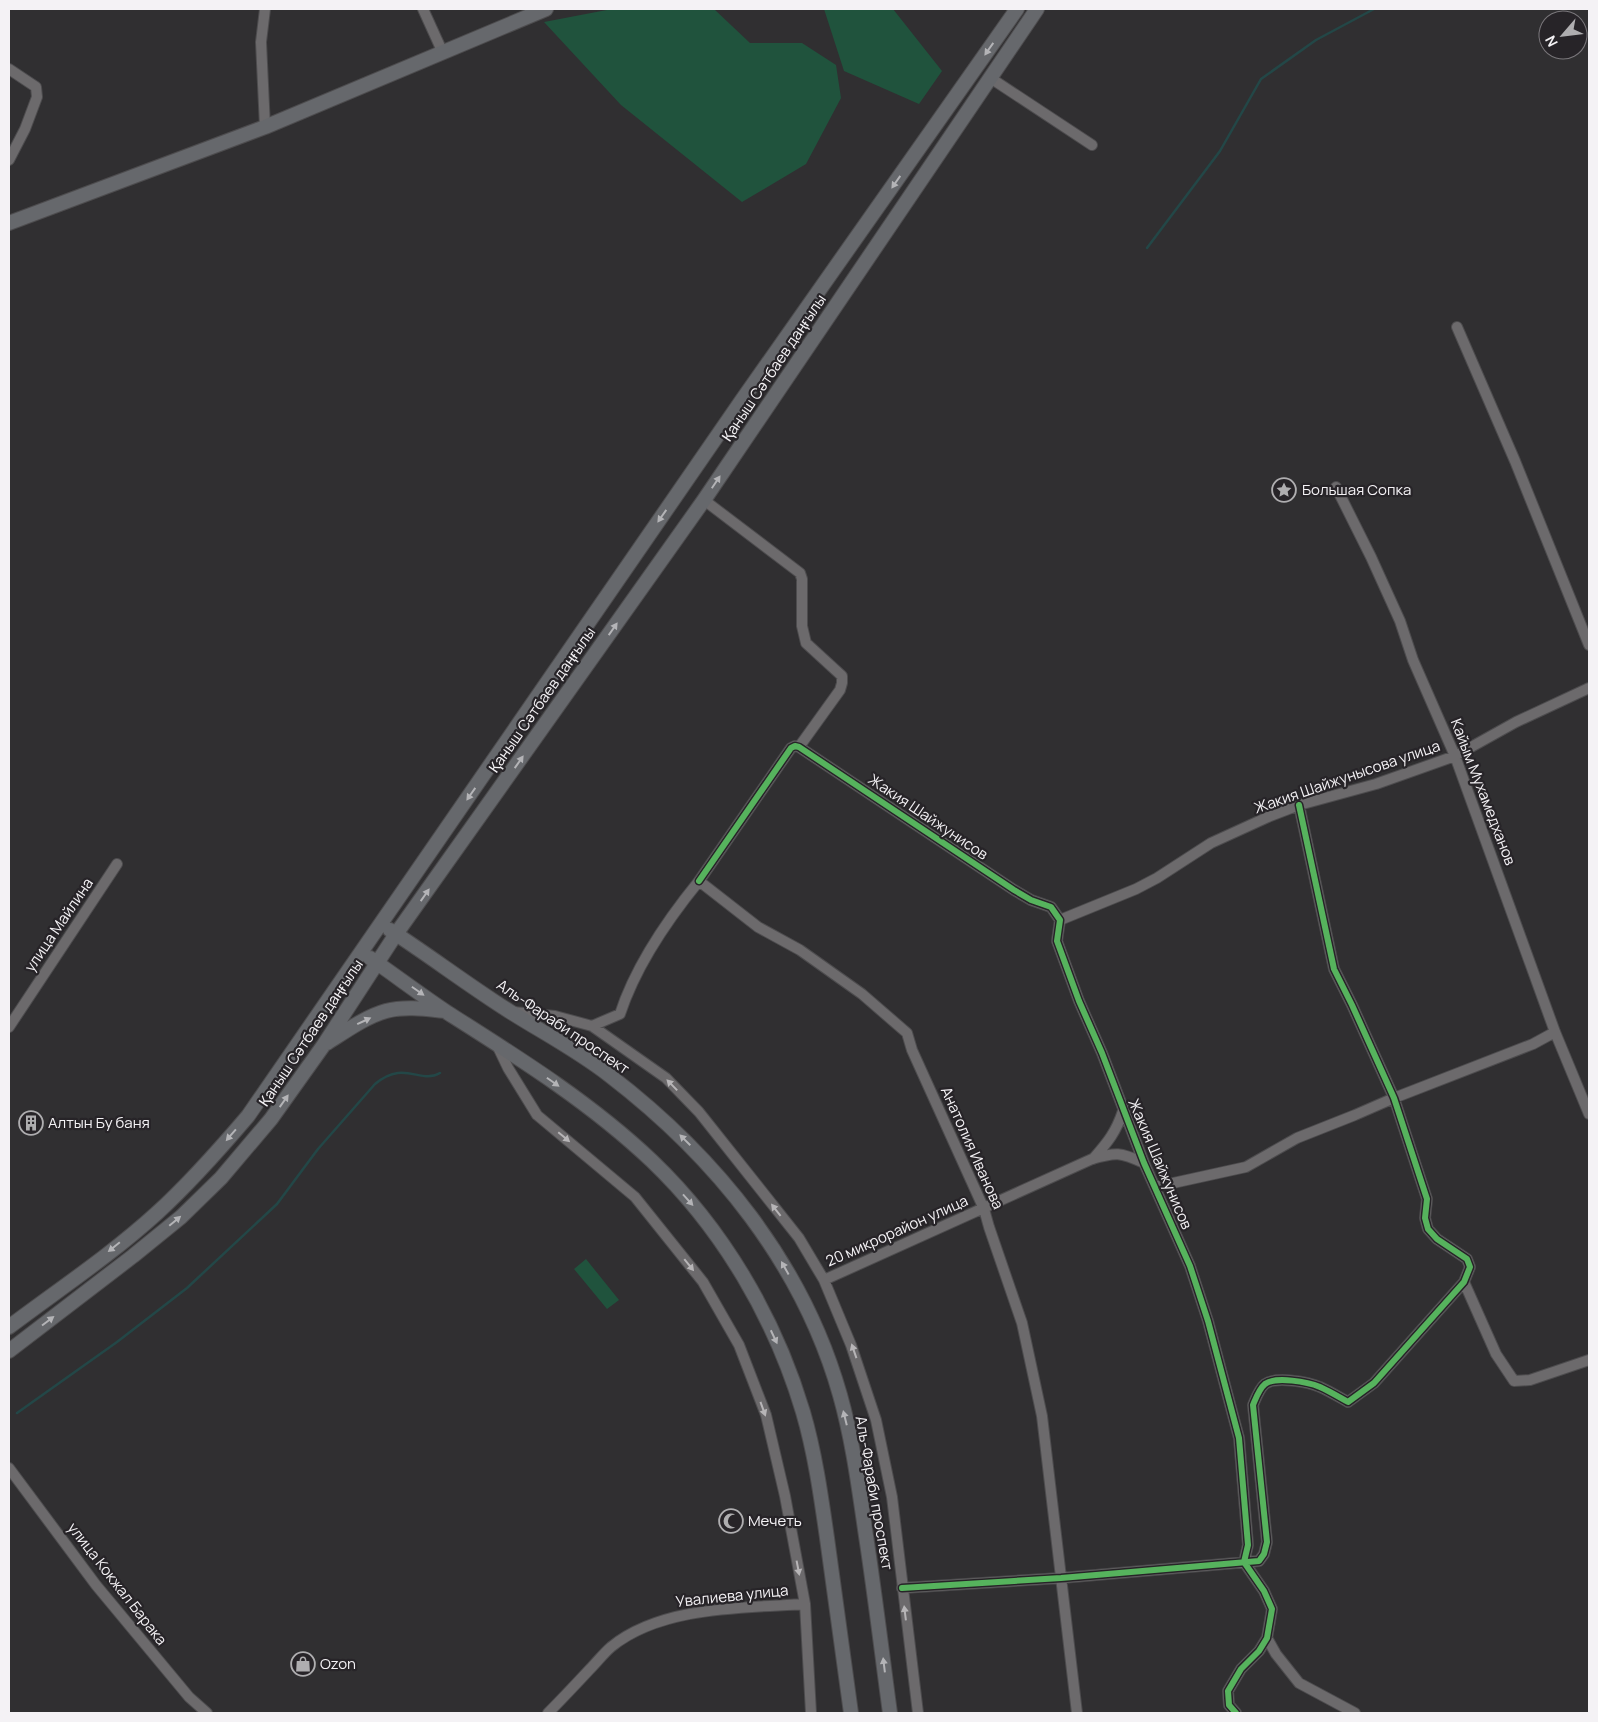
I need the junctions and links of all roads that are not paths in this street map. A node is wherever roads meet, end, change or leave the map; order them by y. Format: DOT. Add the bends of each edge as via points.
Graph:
graph roads {
  1 [pos="265,9"];
  2 [pos="423,9"];
  3 [pos="546,9"];
  4 [pos="1017,9"];
  5 [pos="1037,9"];
  6 [pos="443,52"];
  7 [pos="9,68"];
  8 [pos="990,77"];
  9 [pos="265,128"];
  10 [pos="1092,145"];
  11 [pos="9,160"];
  12 [pos="9,224"];
  13 [pos="1457,326"];
  14 [pos="1336,487"];
  15 [pos="704,500"];
  16 [pos="1589,645"];
  17 [pos="1589,688"];
  18 [pos="797,747"];
  19 [pos="1456,756"];
  20 [pos="1299,805"];
  21 [pos="117,864"];
  22 [pos="700,881"];
  23 [pos="1060,920"];
  24 [pos="381,924"];
  25 [pos="396,934"];
  26 [pos="362,952"];
  27 [pos="378,963"];
  28 [pos="446,1011"];
  29 [pos="509,1011"];
  30 [pos="592,1026"];
  31 [pos="9,1027"];
  32 [pos="1555,1032"];
  33 [pos="496,1042"];
  34 [pos="322,1046"];
  35 [pos="1394,1098"];
  36 [pos="1123,1111"];
  37 [pos="1589,1114"];
  38 [pos="1092,1159"];
  39 [pos="1144,1163"];
  40 [pos="1155,1187"];
  41 [pos="984,1209"];
  42 [pos="824,1280"];
  43 [pos="1464,1282"];
  44 [pos="9,1327"];
  45 [pos="9,1351"];
  46 [pos="1589,1360"];
  47 [pos="9,1468"];
  48 [pos="1244,1562"];
  49 [pos="1061,1578"];
  50 [pos="902,1588"];
  51 [pos="805,1604"];
  52 [pos="1268,1638"];
  53 [pos="207,1713"];
  54 [pos="548,1713"];
  55 [pos="811,1713"];
  56 [pos="851,1713"];
  57 [pos="890,1713"];
  58 [pos="918,1713"];
  59 [pos="1077,1713"];
  60 [pos="1236,1713"];
  61 [pos="1355,1713"];
  1 -- 9 [label="street" via="261,42"];
  2 -- 6 [label="street"];
  3 -- 6 [label="main road"];
  4 -- 24 [label="main road, Қаныш Сәтбаев даңғылы, one-way" via="742,400"];
  5 -- 8 [label="main road, Қаныш Сәтбаев даңғылы"];
  6 -- 9 [label="main road"];
  7 -- 11 [label="street" via="36,87 38,92 25,129"];
  8 -- 10 [label="street"];
  15 -- 8 [label="main road, Қаныш Сәтбаев даңғылы, one-way"];
  9 -- 12 [label="main road"];
  13 -- 16 [label="street"];
  14 -- 19 [label="street, Кайым Мухамедханов" via="1372,557"];
  15 -- 18 [label="street" via="800,573 802,626 806,643 842,676 840,690"];
  25 -- 15 [label="main road, Қаныш Сәтбаев даңғылы, one-way"];
  17 -- 19 [label="street, Жакия Шайжунысова улица" via="1516,722"];
  18 -- 22 [label="street" via="791,748"];
  18 -- 23 [label="street, Жакия Шайжунисов" via="1014,890 1051,908"];
  19 -- 20 [label="street, Жакия Шайжунысова улица" via="1376,784"];
  19 -- 32 [label="street, Кайым Мухамедханов"];
  20 -- 23 [label="street, Жакия Шайжунысова улица" via="1211,843 1136,889"];
  20 -- 35 [label="street" via="1334,970"];
  21 -- 31 [label="street, улица Майлина"];
  22 -- 30 [label="street" via="663,930 627,994 620,1014"];
  22 -- 41 [label="street, Анатолия Иванова" via="758,927 800,950 862,994 907,1033"];
  23 -- 36 [label="street, Жакия Шайжунисов" via="1057,941"];
  24 -- 25 [label="main road, Аль-Фараби проспект"];
  24 -- 26 [label="main road, Қаныш Сәтбаев даңғылы"];
  25 -- 27 [label="main road, Қаныш Сәтбаев даңғылы"];
  25 -- 29 [label="main road, Аль-Фараби проспект"];
  26 -- 27 [label="main road"];
  26 -- 44 [label="main road, Қаныш Сәтбаев даңғылы, one-way" via="248,1116 201,1170 148,1220"];
  27 -- 28 [label="main road, one-way"];
  27 -- 34 [label="main road, Қаныш Сәтбаев даңғылы"];
  28 -- 33 [label="main road"];
  34 -- 28 [label="main road, one-way" via="386,1011 410,1008"];
  29 -- 30 [label="street" via="555,1016"];
  57 -- 29 [label="main road, Аль-Фараби проспект, one-way" via="854,1452 824,1348 802,1299 752,1217 683,1138 608,1074 561,1041"];
  42 -- 30 [label="street, one-way" via="799,1238 699,1112 666,1078"];
  32 -- 35 [label="street" via="1533,1044"];
  32 -- 37 [label="street, Кайым Мухамедханов"];
  33 -- 51 [label="street, one-way" via="537,1115 635,1197 703,1282 739,1345 766,1415"];
  33 -- 56 [label="main road, one-way" via="611,1125 653,1162 697,1211 732,1258 760,1306 783,1355 803,1412 817,1469"];
  45 -- 34 [label="main road, Қаныш Сәтбаев даңғылы, one-way" via="181,1217 221,1178 271,1119"];
  35 -- 40 [label="street" via="1297,1138 1246,1167"];
  35 -- 43 [label="street" via="1427,1199 1425,1218 1428,1229 1467,1259 1470,1267"];
  36 -- 38 [label="street, 20 микрорайон улица" via="1108,1143"];
  36 -- 39 [label="street, Жакия Шайжунисов"];
  38 -- 39 [label="street, 20 микрорайон улица" via="1126,1154"];
  38 -- 41 [label="street, 20 микрорайон улица"];
  39 -- 40 [label="street, Жакия Шайжунисов"];
  40 -- 48 [label="street, Жакия Шайжунисов" via="1190,1266 1239,1438 1248,1545"];
  41 -- 42 [label="street, 20 микрорайон улица"];
  41 -- 49 [label="street, Анатолия Иванова" via="1022,1323 1042,1416"];
  50 -- 42 [label="street, one-way" via="892,1497 876,1420 851,1345"];
  43 -- 46 [label="street" via="1496,1354 1514,1381 1530,1380"];
  43 -- 48 [label="street" via="1374,1383 1348,1402 1318,1386 1293,1380 1274,1381 1260,1390 1253,1405 1267,1542 1259,1561"];
  47 -- 53 [label="street, улица Кокжал Барака" via="96,1585 189,1697"];
  48 -- 49 [label="street"];
  48 -- 52 [label="street" via="1264,1590 1272,1609"];
  49 -- 50 [label="street"];
  49 -- 59 [label="street, Анатолия Иванова"];
  58 -- 50 [label="street, one-way"];
  51 -- 54 [label="street, Увалиева улица" via="687,1614 661,1620 636,1631 611,1648"];
  51 -- 55 [label="street"];
  52 -- 60 [label="street" via="1241,1669 1228,1691 1228,1705"];
  52 -- 61 [label="street" via="1299,1683"];
}
